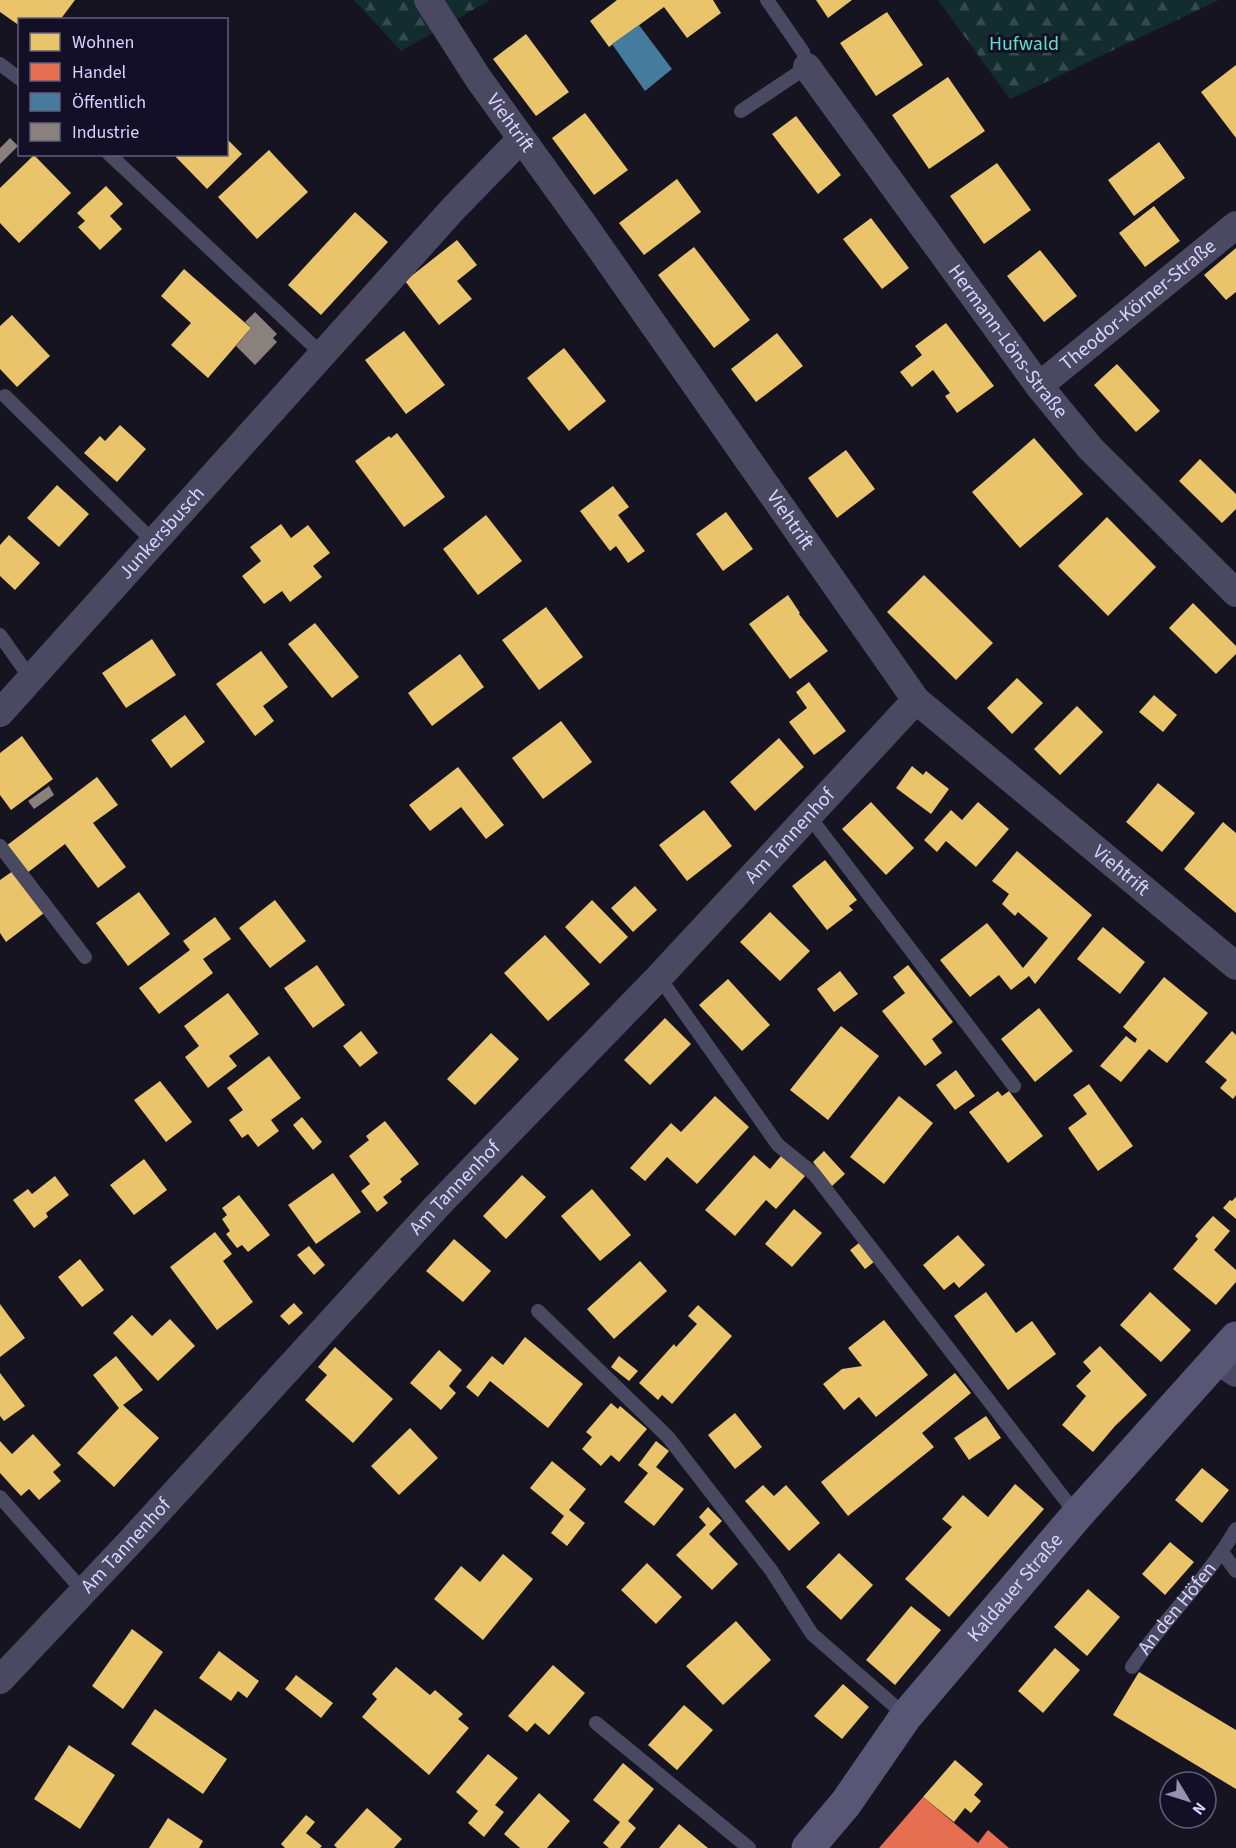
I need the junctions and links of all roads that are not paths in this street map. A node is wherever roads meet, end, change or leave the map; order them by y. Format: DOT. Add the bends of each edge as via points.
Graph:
graph roads {
  1 [pos="428,0"];
  2 [pos="767,0"];
  3 [pos="0,64"];
  4 [pos="807,67"];
  5 [pos="18,78"];
  6 [pos="741,111"];
  7 [pos="521,139"];
  8 [pos="111,156"];
  9 [pos="1236,225"];
  10 [pos="323,355"];
  11 [pos="1039,386"];
  12 [pos="5,396"];
  13 [pos="154,542"];
  14 [pos="1236,593"];
  15 [pos="0,635"];
  16 [pos="31,679"];
  17 [pos="916,700"];
  18 [pos="0,714"];
  19 [pos="809,816"];
  20 [pos="0,846"];
  21 [pos="85,957"];
  22 [pos="1236,966"];
  23 [pos="659,977"];
  24 [pos="1014,1086"];
  25 [pos="538,1311"];
  26 [pos="1230,1357"];
  27 [pos="0,1497"];
  28 [pos="1077,1515"];
  29 [pos="1236,1529"];
  30 [pos="1222,1552"];
  31 [pos="1236,1571"];
  32 [pos="84,1592"];
  33 [pos="1132,1667"];
  34 [pos="0,1680"];
  35 [pos="906,1716"];
  36 [pos="596,1723"];
  37 [pos="749,1848"];
  38 [pos="808,1848"];
  1 -- 7 [label="street, Viehtrift"];
  2 -- 4 [label="lane" via="803,52"];
  3 -- 5 [label="lane"];
  4 -- 6 [label="lane"];
  4 -- 11 [label="street, Hermann-Löns-Straße"];
  7 -- 10 [label="street, Junkersbusch"];
  7 -- 17 [label="street, Viehtrift"];
  8 -- 10 [label="lane"];
  9 -- 11 [label="street, Theodor-Körner-Straße"];
  10 -- 13 [label="street, Junkersbusch"];
  11 -- 14 [label="street, Hermann-Löns-Straße" via="1090,448"];
  12 -- 13 [label="lane"];
  13 -- 16 [label="street, Junkersbusch"];
  15 -- 16 [label="lane"];
  16 -- 18 [label="street, Junkersbusch"];
  17 -- 19 [label="street, Am Tannenhof"];
  17 -- 22 [label="street, Viehtrift"];
  19 -- 23 [label="street, Am Tannenhof"];
  19 -- 24 [label="lane"];
  20 -- 21 [label="lane"];
  23 -- 28 [label="lane" via="778,1145 814,1174"];
  23 -- 32 [label="street, Am Tannenhof" via="437,1206"];
  25 -- 35 [label="lane" via="668,1437 771,1570 812,1634"];
  26 -- 28 [label="street, Kaldauer Straße"];
  27 -- 32 [label="lane"];
  28 -- 35 [label="street, Kaldauer Straße"];
  29 -- 30 [label="lane, An den Höfen"];
  30 -- 31 [label="lane, An den Höfen"];
  30 -- 33 [label="lane, An den Höfen"];
  32 -- 34 [label="street, Am Tannenhof"];
  35 -- 38 [label="street, Kaldauer Straße" via="846,1803"];
  36 -- 37 [label="lane"];
}
